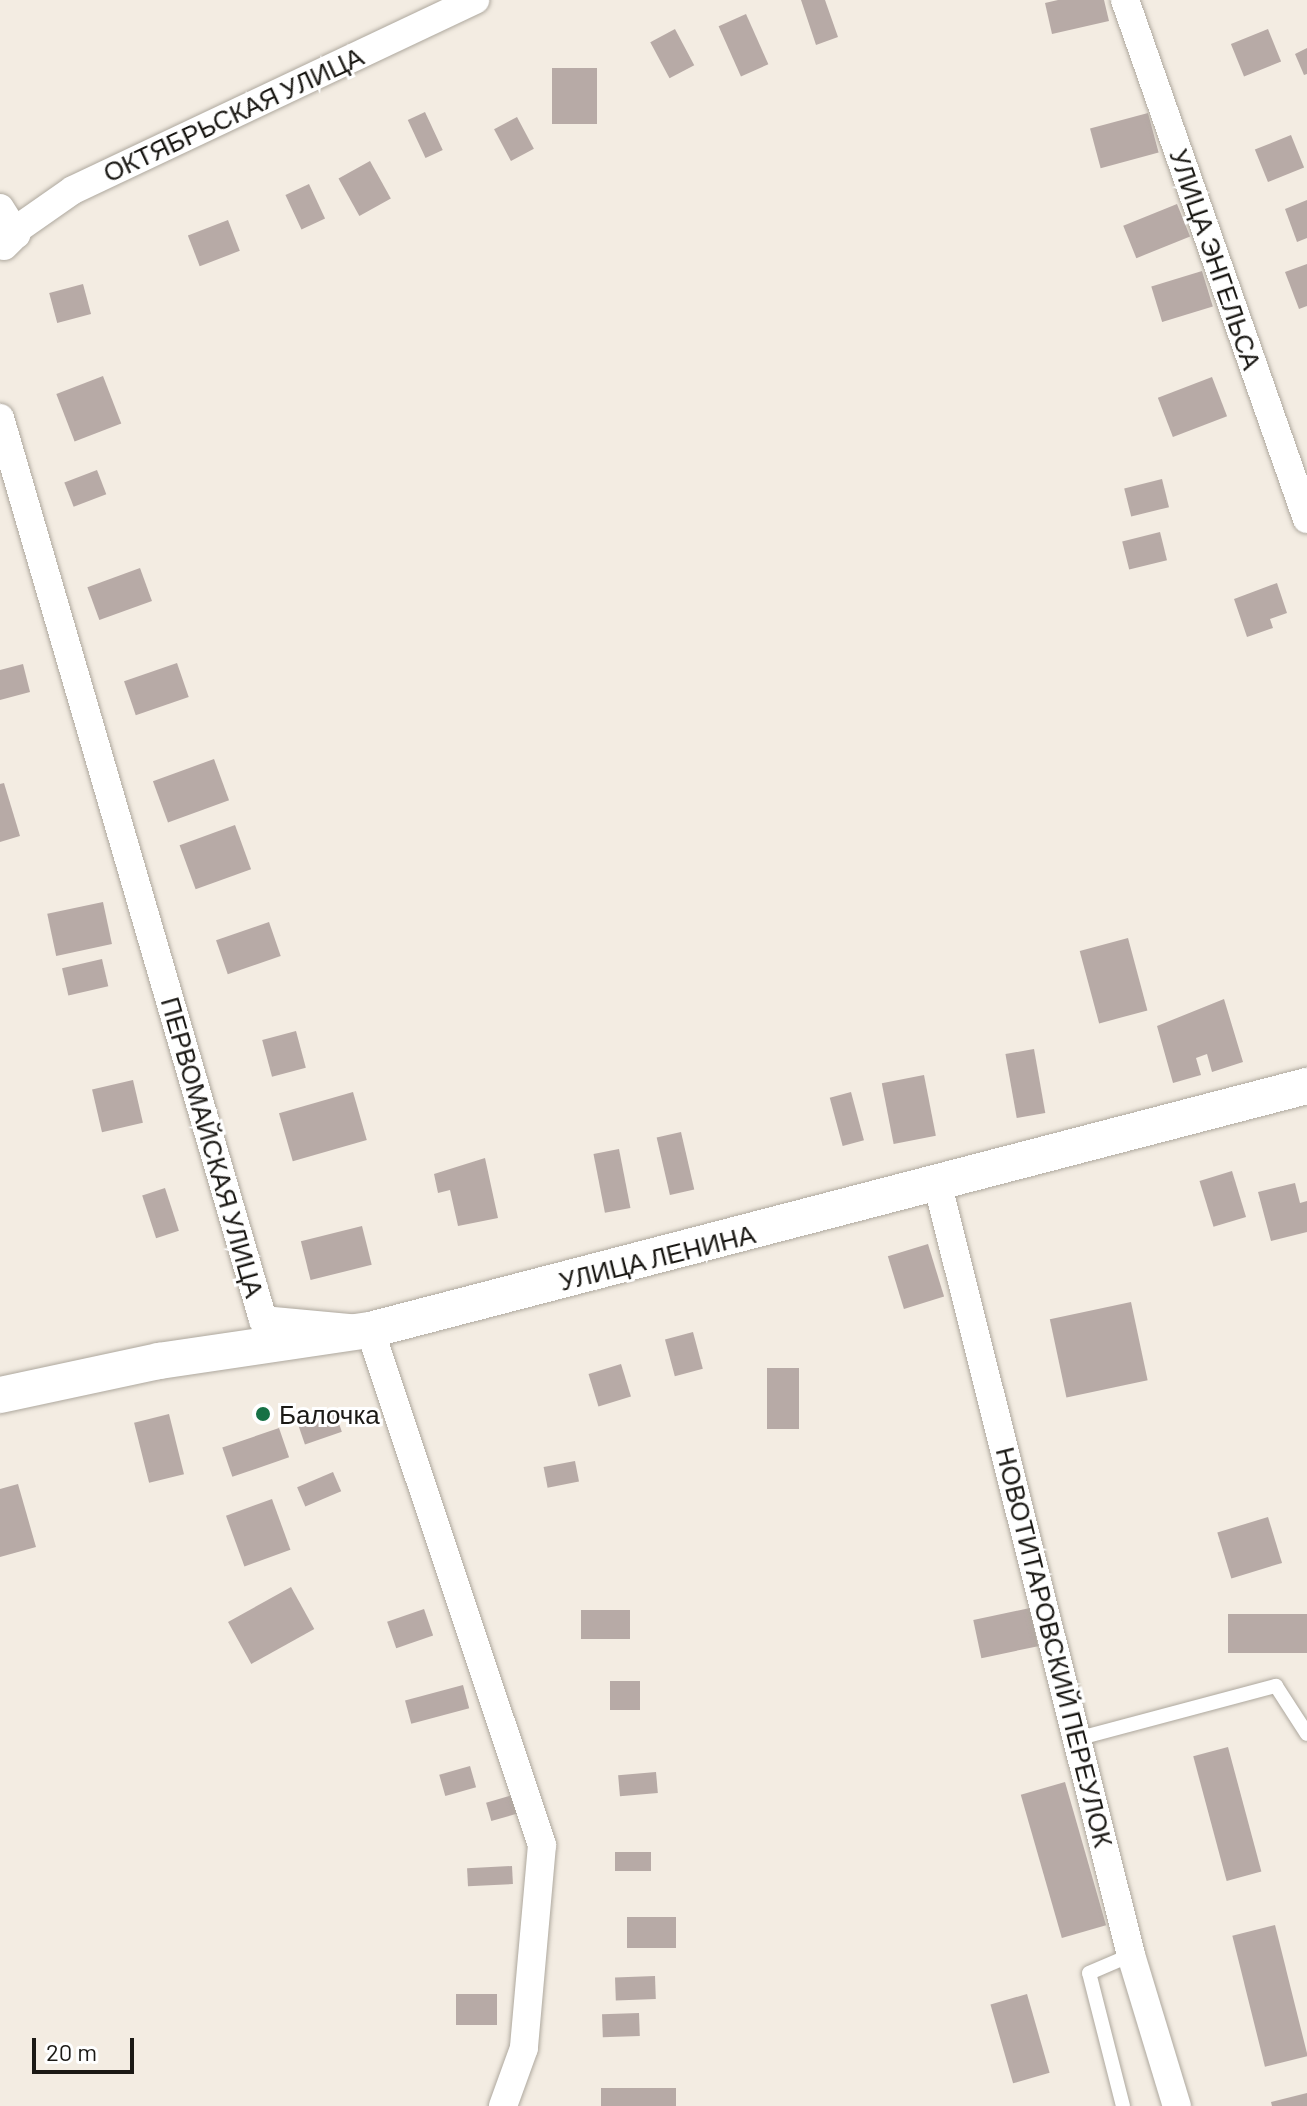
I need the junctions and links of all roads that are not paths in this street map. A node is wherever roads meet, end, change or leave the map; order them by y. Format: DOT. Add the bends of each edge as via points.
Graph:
graph roads {
  1 [pos="475,0"];
  2 [pos="1125,0"];
  3 [pos="0,208"];
  4 [pos="5,242"];
  5 [pos="0,418"];
  6 [pos="1307,519"];
  7 [pos="1307,1086"];
  8 [pos="938,1186"];
  9 [pos="370,1330"];
  10 [pos="0,1395"];
  11 [pos="1307,1734"];
  12 [pos="1080,1738"];
  13 [pos="1131,1955"];
  14 [pos="503,2106"];
  15 [pos="1123,2106"];
  16 [pos="1177,2106"];
  1 -- 4 [label="street, ОКТЯБРЬСКАЯ УЛИЦА" via="73,190"];
  2 -- 6 [label="street, УЛИЦА ЭНГЕЛЬСА"];
  3 -- 4 [label="street"];
  5 -- 9 [label="street, ПЕРВОМАЙСКАЯ УЛИЦА" via="263,1320"];
  7 -- 8 [label="street, УЛИЦА ЛЕНИНА"];
  8 -- 9 [label="street, УЛИЦА ЛЕНИНА"];
  8 -- 12 [label="street, НОВОТИТАРОВСКИЙ ПЕРЕУЛОК"];
  9 -- 10 [label="street, УЛИЦА ЛЕНИНА" via="159,1361"];
  9 -- 14 [label="street" via="542,1845 524,2048"];
  11 -- 12 [label="lane" via="1276,1686"];
  12 -- 13 [label="street, НОВОТИТАРОВСКИЙ ПЕРЕУЛОК"];
  13 -- 15 [label="lane" via="1089,1973"];
  13 -- 16 [label="street, НОВОТИТАРОВСКИЙ ПЕРЕУЛОК"];
}
